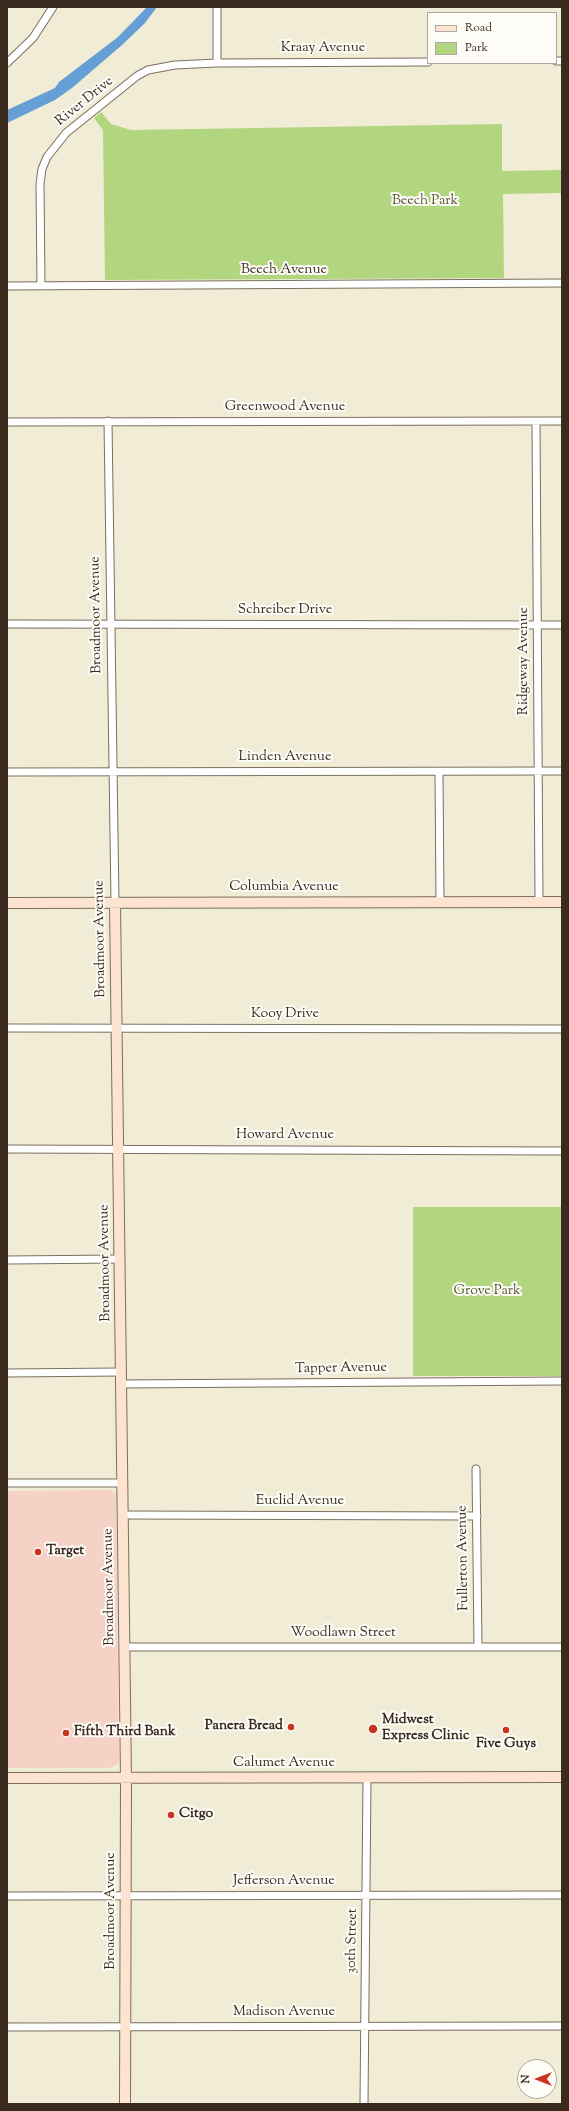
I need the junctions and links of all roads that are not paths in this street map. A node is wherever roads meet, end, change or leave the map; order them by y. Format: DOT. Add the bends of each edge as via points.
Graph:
graph roads {
  1 [pos="53,7"];
  2 [pos="217,7"];
  3 [pos="7,62"];
  4 [pos="427,62"];
  5 [pos="217,63"];
  6 [pos="562,283"];
  7 [pos="42,285"];
  8 [pos="7,286"];
  9 [pos="108,421"];
  10 [pos="562,421"];
  11 [pos="7,422"];
  12 [pos="536,422"];
  13 [pos="7,624"];
  14 [pos="112,624"];
  15 [pos="538,625"];
  16 [pos="562,625"];
  17 [pos="112,771"];
  18 [pos="562,771"];
  19 [pos="7,772"];
  20 [pos="439,772"];
  21 [pos="539,772"];
  22 [pos="539,901"];
  23 [pos="440,902"];
  24 [pos="562,902"];
  25 [pos="7,903"];
  26 [pos="115,903"];
  27 [pos="116,1027"];
  28 [pos="7,1028"];
  29 [pos="562,1029"];
  30 [pos="118,1148"];
  31 [pos="7,1149"];
  32 [pos="562,1151"];
  33 [pos="120,1259"];
  34 [pos="7,1260"];
  35 [pos="121,1372"];
  36 [pos="7,1373"];
  37 [pos="562,1381"];
  38 [pos="121,1384"];
  39 [pos="476,1469"];
  40 [pos="122,1483"];
  41 [pos="7,1484"];
  42 [pos="123,1515"];
  43 [pos="477,1516"];
  44 [pos="125,1647"];
  45 [pos="478,1647"];
  46 [pos="562,1648"];
  47 [pos="562,1777"];
  48 [pos="7,1778"];
  49 [pos="126,1778"];
  50 [pos="367,1778"];
  51 [pos="126,1895"];
  52 [pos="367,1895"];
  53 [pos="562,1895"];
  54 [pos="7,1896"];
  55 [pos="126,2026"];
  56 [pos="366,2026"];
  57 [pos="562,2026"];
  58 [pos="7,2027"];
  59 [pos="125,2104"];
  60 [pos="364,2104"];
  1 -- 3 [label="street" via="33,38"];
  2 -- 5 [label="street"];
  4 -- 5 [label="street, Kraay Avenue"];
  5 -- 7 [label="street, River Drive" via="175,65 148,70 66,133 55,145 44,164 40,184"];
  6 -- 7 [label="street, Beech Avenue"];
  7 -- 8 [label="street, Beech Avenue"];
  9 -- 11 [label="street, Greenwood Avenue"];
  9 -- 12 [label="street, Greenwood Avenue"];
  9 -- 14 [label="street, Broadmoor Avenue"];
  10 -- 12 [label="street, Greenwood Avenue"];
  12 -- 15 [label="street, Ridgeway Avenue"];
  13 -- 14 [label="street, Schreiber Drive"];
  14 -- 15 [label="street, Schreiber Drive"];
  14 -- 17 [label="street, Broadmoor Avenue"];
  15 -- 16 [label="street, Schreiber Drive"];
  15 -- 21 [label="street, Ridgeway Avenue"];
  17 -- 19 [label="street, Linden Avenue"];
  17 -- 20 [label="street, Linden Avenue"];
  17 -- 26 [label="street, Broadmoor Avenue"];
  18 -- 21 [label="street, Linden Avenue"];
  20 -- 21 [label="street, Linden Avenue"];
  20 -- 23 [label="street"];
  21 -- 22 [label="street, Ridgeway Avenue"];
  22 -- 23 [label="street, Columbia Avenue"];
  22 -- 24 [label="street, Columbia Avenue"];
  23 -- 26 [label="street, Columbia Avenue"];
  25 -- 26 [label="street, Columbia Avenue"];
  26 -- 27 [label="street, Broadmoor Avenue"];
  27 -- 28 [label="street, Kooy Drive"];
  27 -- 29 [label="street, Kooy Drive"];
  27 -- 30 [label="street, Broadmoor Avenue"];
  30 -- 31 [label="street, Howard Avenue"];
  30 -- 32 [label="street, Howard Avenue"];
  30 -- 33 [label="street, Broadmoor Avenue"];
  33 -- 34 [label="street"];
  33 -- 35 [label="street, Broadmoor Avenue"];
  35 -- 36 [label="street"];
  35 -- 38 [label="street, Broadmoor Avenue"];
  37 -- 38 [label="street, Tapper Avenue"];
  38 -- 40 [label="street, Broadmoor Avenue"];
  39 -- 43 [label="street, Fullerton Avenue"];
  40 -- 41 [label="street"];
  40 -- 42 [label="street, Broadmoor Avenue"];
  42 -- 43 [label="street, Euclid Avenue"];
  42 -- 44 [label="street, Broadmoor Avenue"];
  43 -- 45 [label="street, Fullerton Avenue"];
  44 -- 45 [label="street, Woodlawn Street"];
  44 -- 49 [label="street, Broadmoor Avenue"];
  45 -- 46 [label="street, Woodlawn Street"];
  47 -- 50 [label="street, Calumet Avenue"];
  48 -- 49 [label="street, Calumet Avenue"];
  49 -- 50 [label="street, Calumet Avenue"];
  49 -- 51 [label="street, Broadmoor Avenue"];
  50 -- 52 [label="street, 30th Street"];
  51 -- 52 [label="street, Jefferson Avenue"];
  51 -- 54 [label="street, Jefferson Avenue"];
  51 -- 55 [label="street, Broadmoor Avenue"];
  52 -- 53 [label="street, Jefferson Avenue"];
  52 -- 56 [label="street, 30th Street"];
  55 -- 56 [label="street, Madison Avenue"];
  55 -- 58 [label="street, Madison Avenue"];
  55 -- 59 [label="street, Broadmoor Avenue"];
  56 -- 57 [label="street, Madison Avenue"];
  56 -- 60 [label="street, 30th Street"];
}
